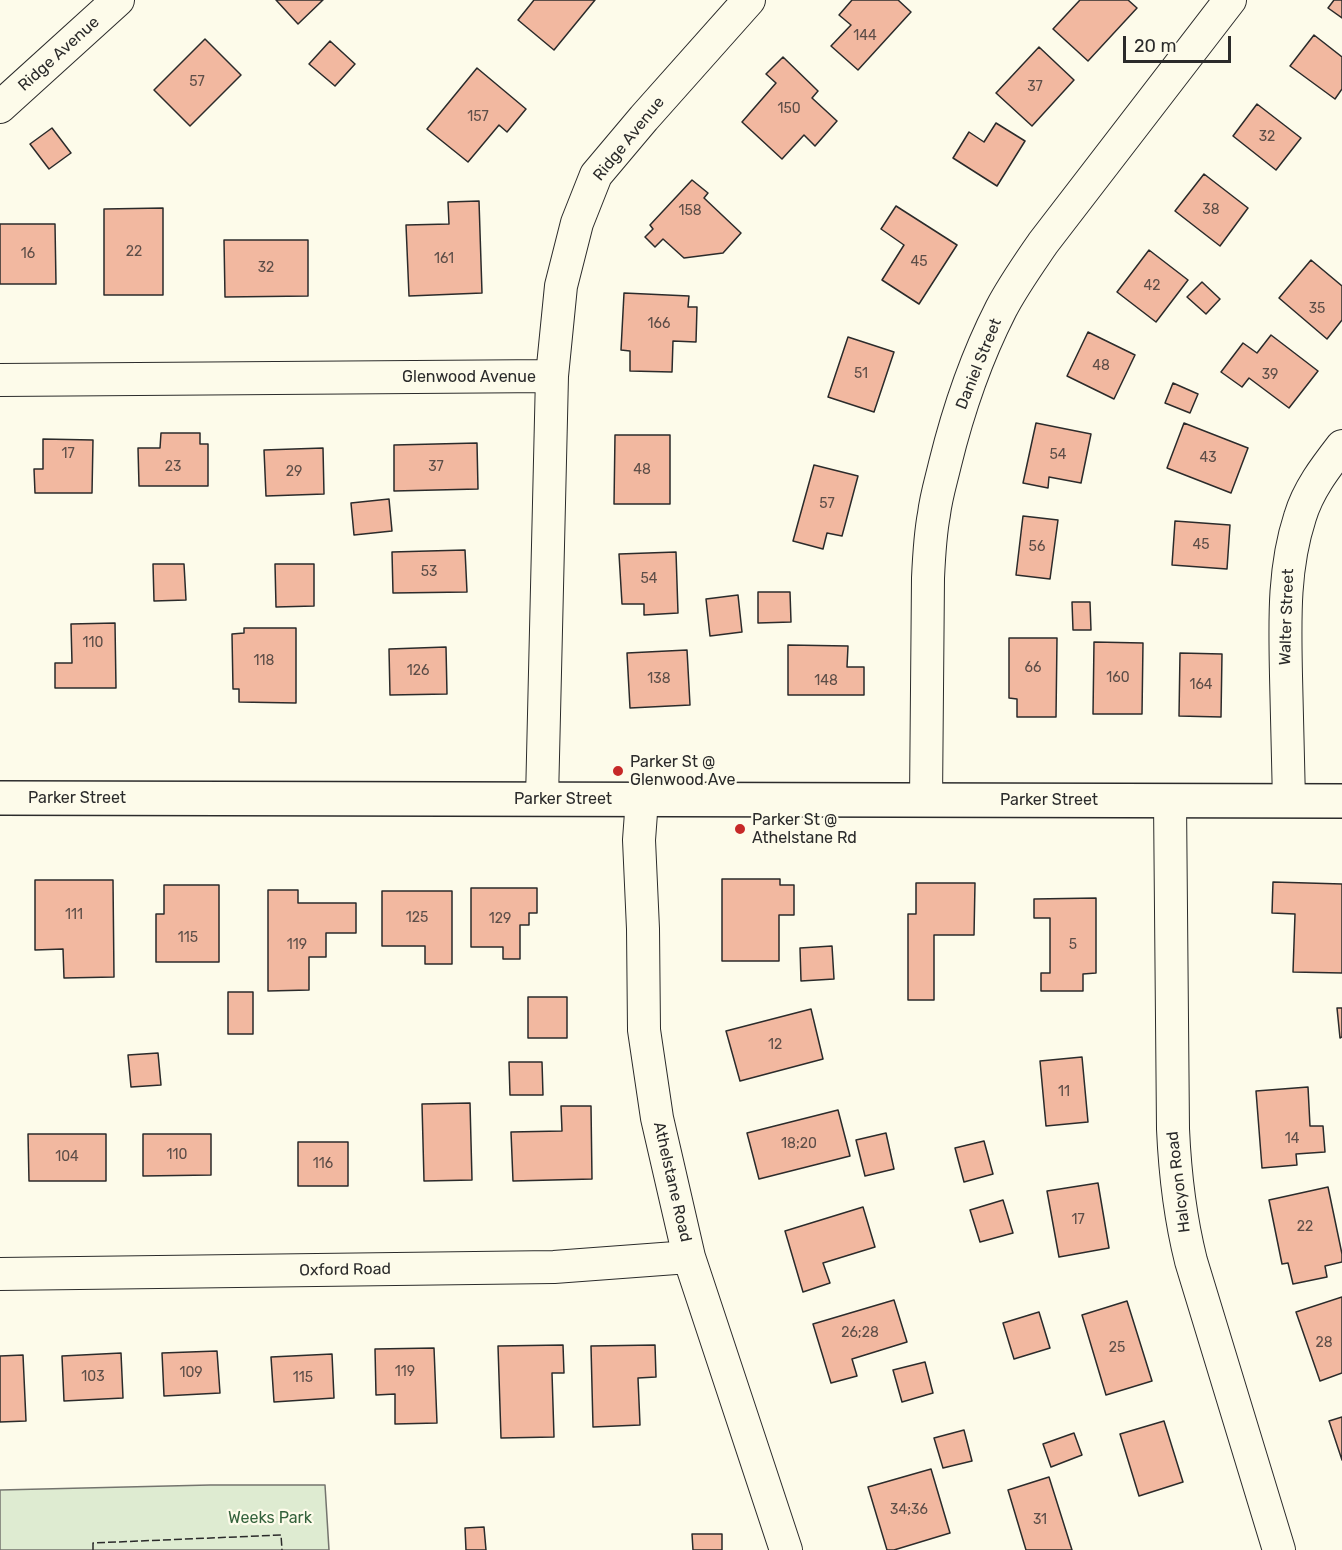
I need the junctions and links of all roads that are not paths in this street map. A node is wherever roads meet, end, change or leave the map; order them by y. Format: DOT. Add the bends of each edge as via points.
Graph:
graph roads {
  1 [pos="118,0"];
  2 [pos="749,0"];
  3 [pos="1230,0"];
  4 [pos="0,108"];
  5 [pos="552,376"];
  6 [pos="0,380"];
  7 [pos="1342,446"];
  8 [pos="0,798"];
  9 [pos="542,799"];
  10 [pos="642,799"];
  11 [pos="926,800"];
  12 [pos="1170,801"];
  13 [pos="1289,801"];
  14 [pos="1342,801"];
  15 [pos="689,1257"];
  16 [pos="0,1274"];
  17 [pos="786,1550"];
  18 [pos="1279,1550"];
  1 -- 4 [label="street, Ridge Avenue"];
  2 -- 5 [label="street, Ridge Avenue" via="596,175 577,223 561,286"];
  3 -- 11 [label="street, Daniel Street" via="1042,243 1001,309 970,380 943,471 930,545"];
  5 -- 6 [label="street, Glenwood Avenue"];
  5 -- 9 [label="street, Glenwood Avenue"];
  7 -- 13 [label="street, Walter Street" via="1311,489 1288,565 1285,615"];
  8 -- 9 [label="main road, Parker Street"];
  9 -- 10 [label="main road, Parker Street"];
  10 -- 11 [label="main road, Parker Street"];
  10 -- 15 [label="street, Athelstane Road" via="639,840 644,1030 657,1119"];
  11 -- 12 [label="main road, Parker Street"];
  12 -- 13 [label="main road, Parker Street"];
  12 -- 18 [label="street, Halcyon Road" via="1176,1183 1191,1261"];
  13 -- 14 [label="main road, Parker Street"];
  15 -- 16 [label="street, Oxford Road" via="554,1267"];
  15 -- 17 [label="street, Athelstane Road"];
}
